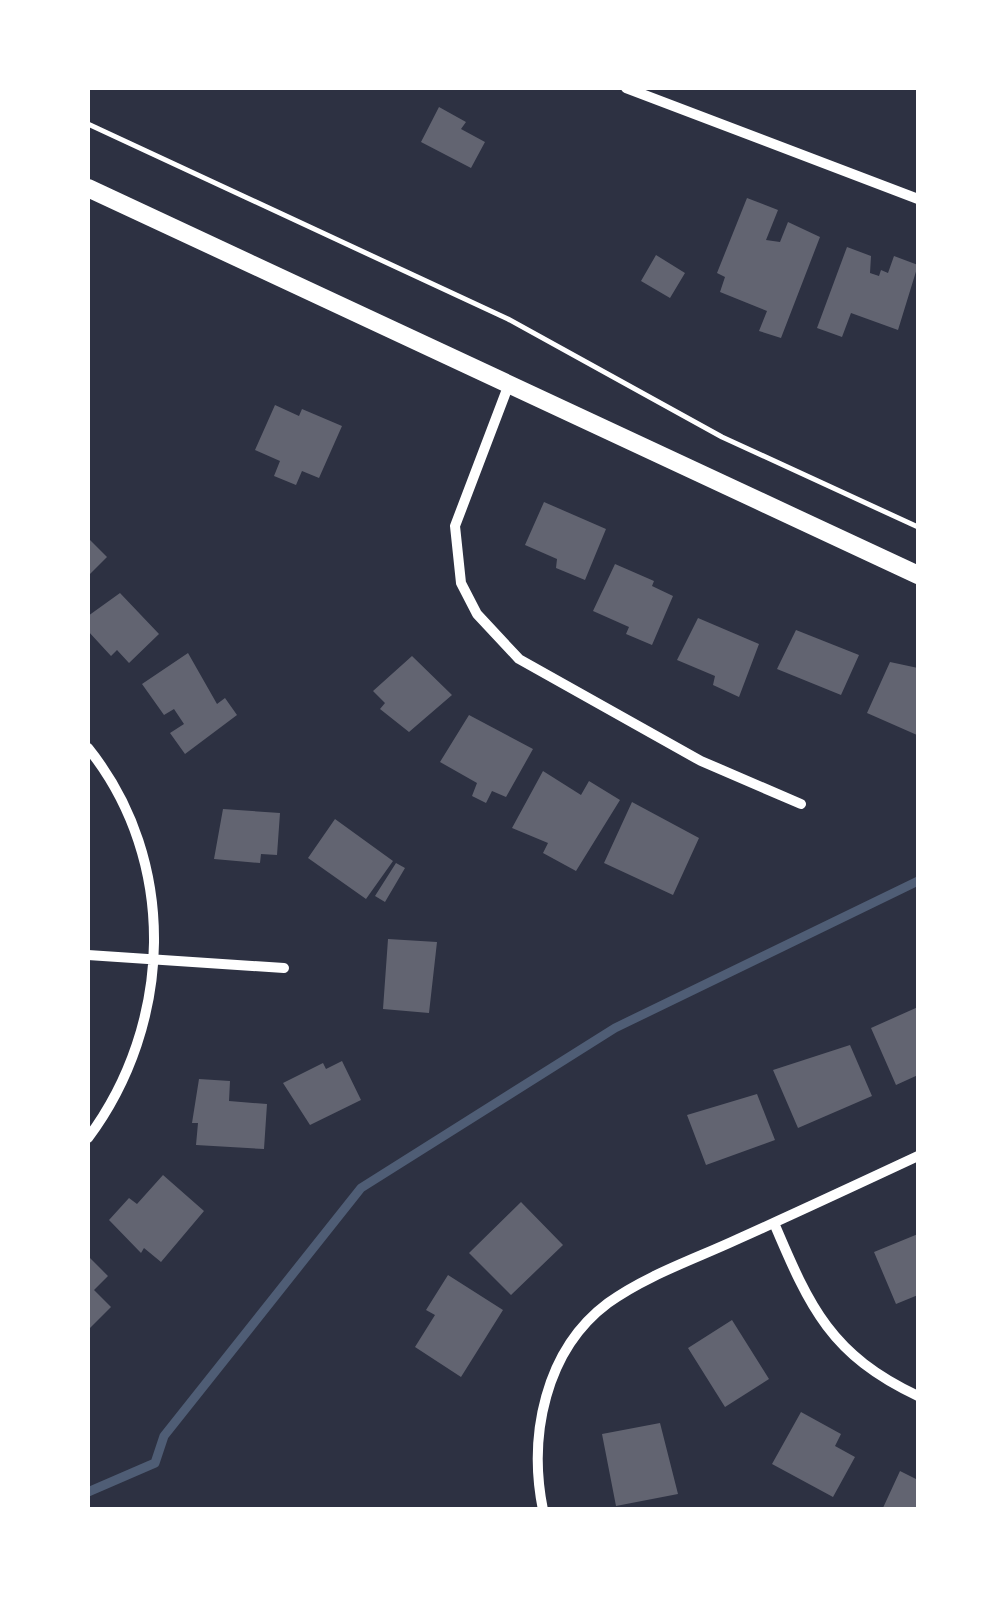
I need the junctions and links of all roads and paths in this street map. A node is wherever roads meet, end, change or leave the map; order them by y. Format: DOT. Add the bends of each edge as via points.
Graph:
graph roads {
  1 [pos="626,88"];
  2 [pos="88,124"];
  3 [pos="88,188"];
  4 [pos="918,200"];
  5 [pos="510,384"];
  6 [pos="918,527"];
  7 [pos="918,575"];
  8 [pos="88,748"];
  9 [pos="802,804"];
  10 [pos="88,955"];
  11 [pos="155,959"];
  12 [pos="284,968"];
  13 [pos="88,1138"];
  14 [pos="918,1156"];
  15 [pos="774,1223"];
  16 [pos="918,1396"];
  17 [pos="544,1510"];
  1 -- 4 [label="street"];
  2 -- 6 [label="path" via="508,319 722,437"];
  3 -- 5 [label="street"];
  5 -- 7 [label="street"];
  5 -- 9 [label="street" via="455,526 461,584 476,614 519,659 701,760"];
  8 -- 11 [label="street" via="106,770 148,869"];
  10 -- 11 [label="street"];
  11 -- 12 [label="street"];
  11 -- 13 [label="street" via="121,1084"];
  14 -- 15 [label="street"];
  15 -- 16 [label="street" via="804,1294 836,1342"];
  15 -- 17 [label="street" via="633,1287 586,1322 566,1349 541,1413 536,1447"];
}
